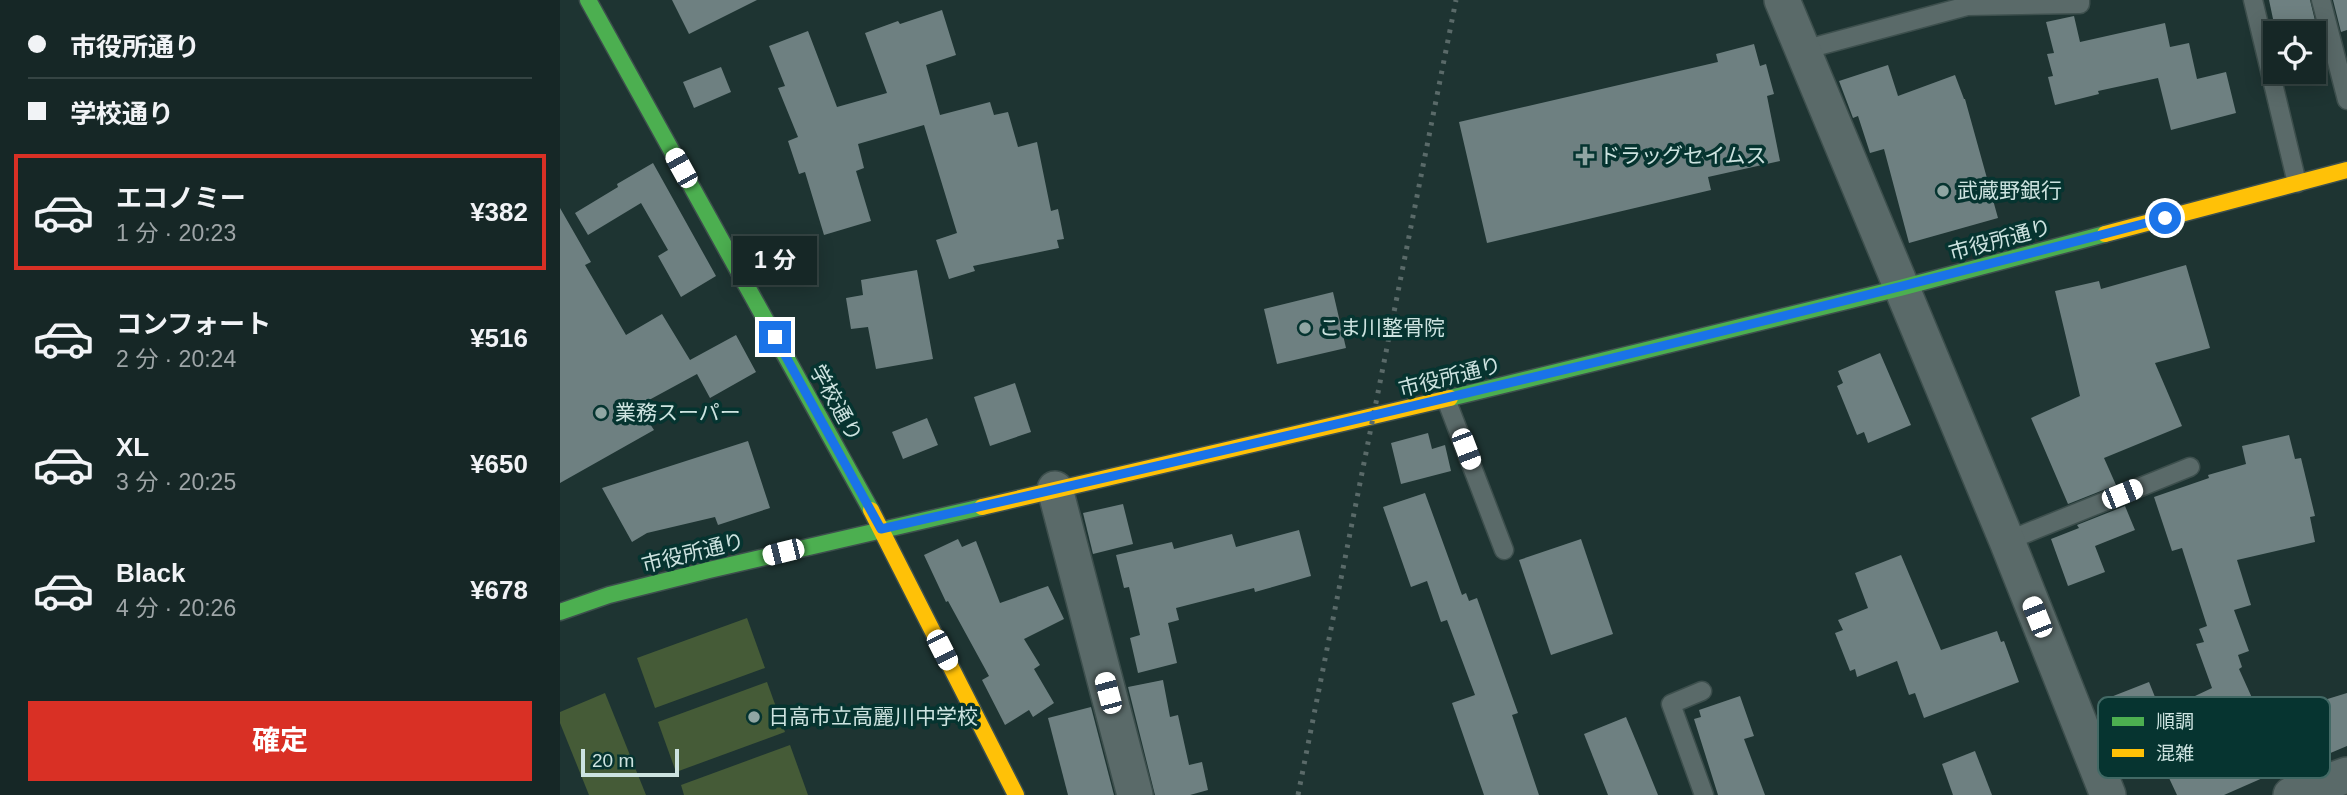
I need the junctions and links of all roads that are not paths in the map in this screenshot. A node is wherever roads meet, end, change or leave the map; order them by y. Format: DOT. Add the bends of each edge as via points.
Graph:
graph roads {
  1 [pos="588,0"];
  2 [pos="1782,0"];
  3 [pos="2080,0"];
  4 [pos="2253,0"];
  5 [pos="2321,0"];
  6 [pos="1967,3"];
  7 [pos="1803,50"];
  8 [pos="2347,100"];
  9 [pos="2347,170"];
  10 [pos="2297,183"];
  11 [pos="1900,288"];
  12 [pos="1446,399"];
  13 [pos="2190,467"];
  14 [pos="1055,489"];
  15 [pos="881,529"];
  16 [pos="2007,541"];
  17 [pos="1504,550"];
  18 [pos="560,612"];
  19 [pos="1702,691"];
  20 [pos="2098,770"];
  21 [pos="2347,775"];
  22 [pos="2101,778"];
  23 [pos="1016,795"];
  24 [pos="1135,795"];
  25 [pos="1704,795"];
  26 [pos="2108,795"];
  27 [pos="2291,795"];
  1 -- 15 [label="street, 学校通り"];
  2 -- 7 [label="street"];
  3 -- 6 [label="lane" via="2080,4"];
  4 -- 10 [label="lane"];
  5 -- 8 [label="lane"];
  6 -- 7 [label="lane"];
  7 -- 11 [label="street"];
  9 -- 10 [label="street, 市役所通り"];
  10 -- 11 [label="street, 市役所通り"];
  11 -- 12 [label="street, 市役所通り"];
  11 -- 16 [label="street"];
  12 -- 14 [label="street, 市役所通り"];
  12 -- 17 [label="lane"];
  13 -- 16 [label="lane"];
  14 -- 15 [label="street, 市役所通り"];
  14 -- 24 [label="street"];
  15 -- 18 [label="street, 市役所通り" via="610,595"];
  15 -- 23 [label="street, 学校通り"];
  16 -- 20 [label="street"];
  19 -- 25 [label="lane" via="1671,704"];
  21 -- 27 [label="street"];
  22 -- 26 [label="street"];
}
